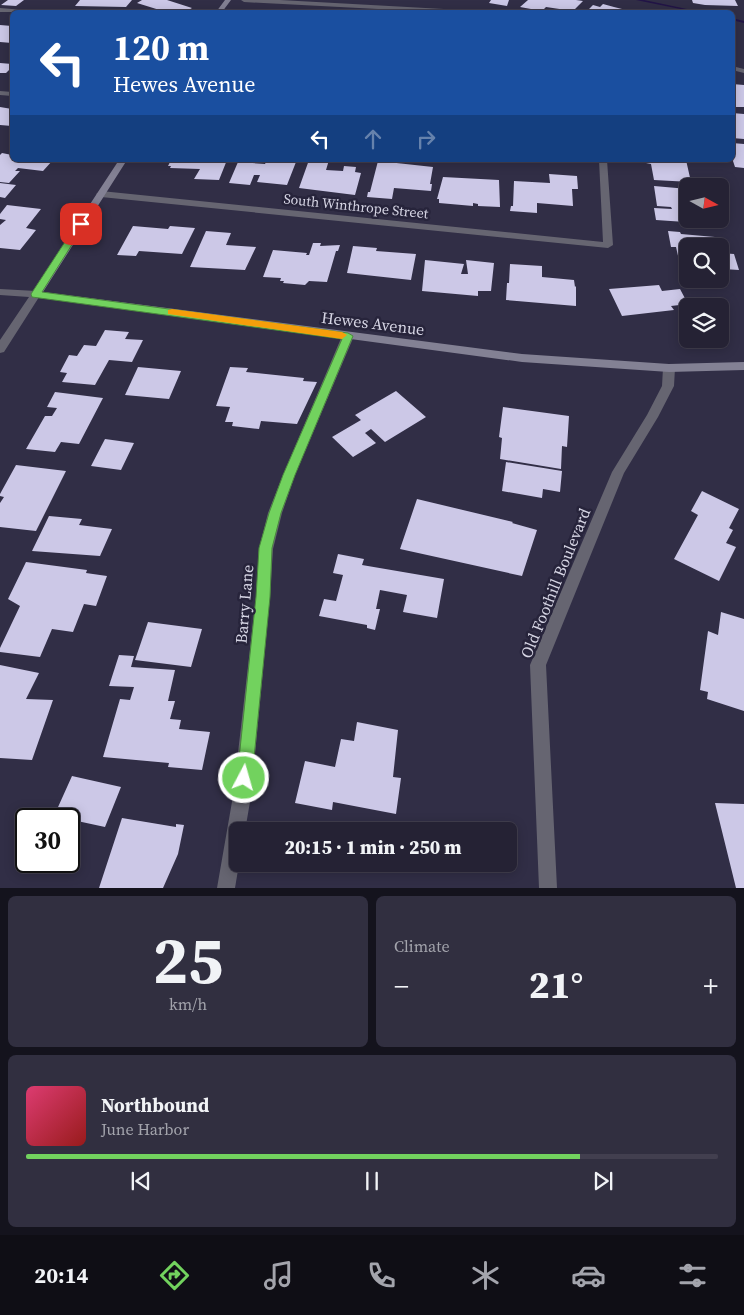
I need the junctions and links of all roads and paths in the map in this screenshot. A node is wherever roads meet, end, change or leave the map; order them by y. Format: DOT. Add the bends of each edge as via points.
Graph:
graph roads {
  1 [pos="244,0"];
  2 [pos="426,10"];
  3 [pos="122,162"];
  4 [pos="603,162"];
  5 [pos="101,194"];
  6 [pos="0,292"];
  7 [pos="36,294"];
  8 [pos="348,336"];
  9 [pos="0,349"];
  10 [pos="744,366"];
  11 [pos="669,368"];
  12 [pos="226,888"];
  13 [pos="548,888"];
  1 -- 2 [label="street"];
  3 -- 5 [label="main road"];
  4 -- 5 [label="street, South Winthrope Street" via="608,244"];
  5 -- 7 [label="main road"];
  6 -- 7 [label="street, Hewes Avenue"];
  7 -- 8 [label="main road, Hewes Avenue"];
  7 -- 9 [label="street"];
  8 -- 11 [label="main road, Hewes Avenue" via="522,358"];
  8 -- 12 [label="street, Barry Lane" via="289,475 266,548 242,796"];
  10 -- 11 [label="main road, Hewes Avenue"];
  11 -- 13 [label="street, Old Foothill Boulevard" via="668,386 618,472 538,665"];
}
